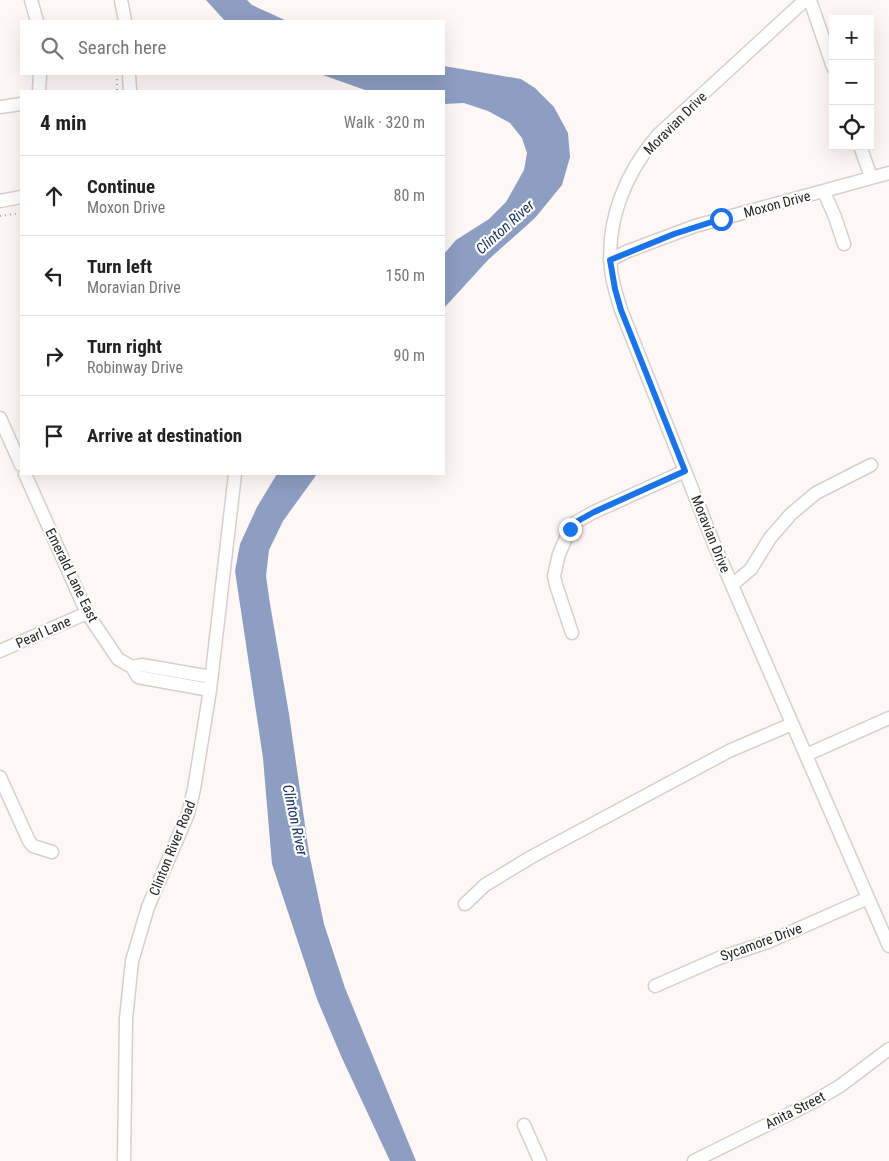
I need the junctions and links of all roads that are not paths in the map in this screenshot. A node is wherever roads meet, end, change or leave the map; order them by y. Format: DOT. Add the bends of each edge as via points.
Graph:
graph roads {
  1 [pos="31,0"];
  2 [pos="122,0"];
  3 [pos="805,0"];
  4 [pos="810,0"];
  5 [pos="37,20"];
  6 [pos="124,20"];
  7 [pos="831,60"];
  8 [pos="40,75"];
  9 [pos="129,75"];
  10 [pos="39,90"];
  11 [pos="130,90"];
  12 [pos="20,104"];
  13 [pos="0,107"];
  14 [pos="861,150"];
  15 [pos="889,173"];
  16 [pos="871,177"];
  17 [pos="824,192"];
  18 [pos="20,197"];
  19 [pos="0,200"];
  20 [pos="844,244"];
  21 [pos="610,260"];
  22 [pos="0,418"];
  23 [pos="20,463"];
  24 [pos="871,465"];
  25 [pos="685,471"];
  26 [pos="25,475"];
  27 [pos="234,475"];
  28 [pos="732,585"];
  29 [pos="87,612"];
  30 [pos="572,633"];
  31 [pos="0,652"];
  32 [pos="132,667"];
  33 [pos="211,677"];
  34 [pos="210,690"];
  35 [pos="889,718"];
  36 [pos="792,724"];
  37 [pos="806,755"];
  38 [pos="0,777"];
  39 [pos="52,852"];
  40 [pos="868,898"];
  41 [pos="465,904"];
  42 [pos="889,946"];
  43 [pos="655,986"];
  44 [pos="889,1049"];
  45 [pos="524,1125"];
  46 [pos="124,1161"];
  47 [pos="540,1161"];
  48 [pos="694,1161"];
  1 -- 5 [label="street"];
  2 -- 6 [label="street"];
  3 -- 21 [label="street, Moravian Drive" via="642,154 617,206"];
  4 -- 7 [label="street"];
  8 -- 10 [label="street"];
  9 -- 11 [label="street"];
  12 -- 13 [label="street"];
  14 -- 16 [label="street"];
  15 -- 16 [label="street, Moxon Drive"];
  16 -- 17 [label="street, Moxon Drive"];
  17 -- 20 [label="street"];
  17 -- 21 [label="street, Moxon Drive" via="695,226"];
  18 -- 19 [label="street"];
  21 -- 25 [label="street, Moravian Drive" via="621,310"];
  22 -- 23 [label="street"];
  24 -- 28 [label="street" via="816,494 791,514 770,538 751,569"];
  25 -- 28 [label="street, Moravian Drive"];
  25 -- 30 [label="street" via="594,512 570,529 554,576"];
  26 -- 29 [label="street, Emerald Lane East"];
  27 -- 33 [label="street, Clinton River Road"];
  28 -- 36 [label="street, Moravian Drive"];
  29 -- 31 [label="street, Pearl Lane"];
  29 -- 32 [label="street, Emerald Lane East" via="118,659"];
  32 -- 33 [label="street" via="142,665"];
  32 -- 34 [label="street, Emerald Lane East" via="138,677"];
  33 -- 34 [label="street, Clinton River Road"];
  34 -- 46 [label="street, Clinton River Road" via="188,814 148,907 132,961 126,1019"];
  35 -- 37 [label="street"];
  36 -- 37 [label="street, Moravian Drive"];
  36 -- 41 [label="street" via="729,751 533,856 484,885"];
  37 -- 40 [label="street, Moravian Drive"];
  38 -- 39 [label="street" via="29,841 33,846"];
  40 -- 42 [label="street, Moravian Drive"];
  40 -- 43 [label="street, Sycamore Drive"];
  44 -- 48 [label="street, Anita Street" via="813,1102"];
  45 -- 47 [label="street"];
}
